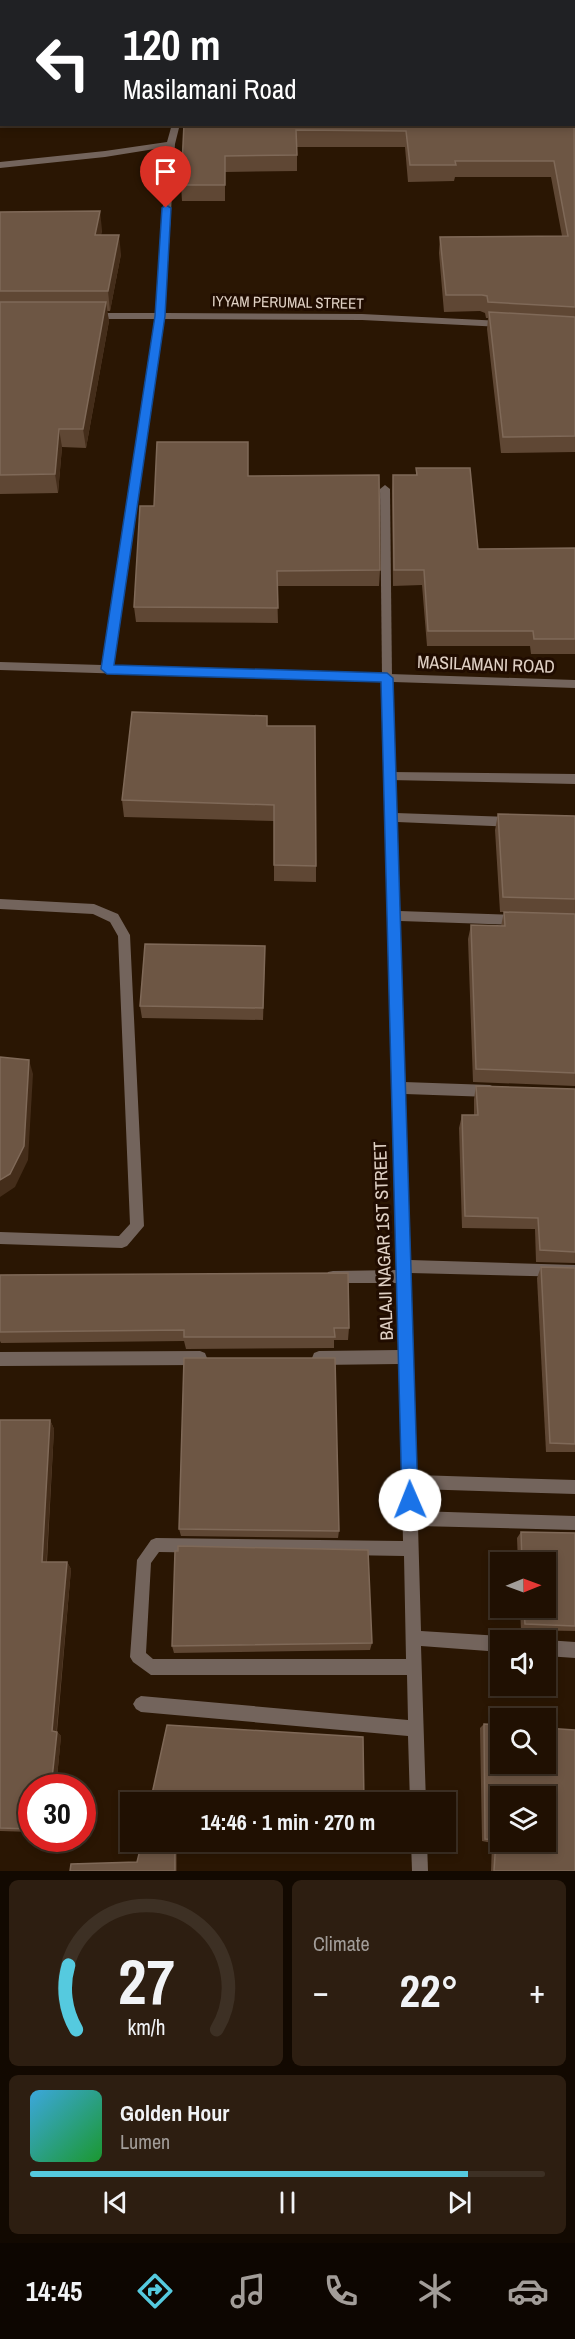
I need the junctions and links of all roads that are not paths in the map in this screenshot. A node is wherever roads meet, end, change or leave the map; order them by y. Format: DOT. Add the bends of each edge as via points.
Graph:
graph roads {
  1 [pos="176,126"];
  2 [pos="171,144"];
  3 [pos="0,165"];
  4 [pos="80,316"];
  5 [pos="160,316"];
  6 [pos="516,325"];
  7 [pos="385,489"];
  8 [pos="0,666"];
  9 [pos="107,669"];
  10 [pos="387,678"];
  11 [pos="575,684"];
  12 [pos="390,776"];
  13 [pos="575,779"];
  14 [pos="391,817"];
  15 [pos="529,822"];
  16 [pos="0,904"];
  17 [pos="393,916"];
  18 [pos="527,920"];
  19 [pos="399,1088"];
  20 [pos="504,1092"];
  21 [pos="0,1238"];
  22 [pos="404,1271"];
  23 [pos="575,1271"];
  24 [pos="319,1277"];
  25 [pos="406,1357"];
  26 [pos="212,1358"];
  27 [pos="306,1358"];
  28 [pos="0,1359"];
  29 [pos="410,1482"];
  30 [pos="575,1487"];
  31 [pos="410,1518"];
  32 [pos="575,1523"];
  33 [pos="411,1549"];
  34 [pos="414,1638"];
  35 [pos="490,1643"];
  36 [pos="556,1648"];
  37 [pos="575,1650"];
  38 [pos="414,1667"];
  39 [pos="141,1704"];
  40 [pos="416,1729"];
  41 [pos="418,1792"];
  42 [pos="419,1852"];
  43 [pos="420,1871"];
  1 -- 2 [label="street"];
  2 -- 3 [label="street"];
  2 -- 5 [label="street"];
  4 -- 5 [label="street, IYYAM PERUMAL STREET"];
  5 -- 6 [label="street, IYYAM PERUMAL STREET" via="362,317"];
  5 -- 9 [label="street"];
  7 -- 10 [label="street, BALAJI NAGAR 1ST STREET"];
  8 -- 9 [label="street, MASILAMANI ROAD"];
  9 -- 10 [label="street, MASILAMANI ROAD"];
  10 -- 11 [label="street, MASILAMANI ROAD"];
  10 -- 12 [label="street, BALAJI NAGAR 1ST STREET"];
  12 -- 13 [label="street"];
  12 -- 14 [label="street, BALAJI NAGAR 1ST STREET"];
  14 -- 15 [label="street"];
  14 -- 17 [label="street, BALAJI NAGAR 1ST STREET"];
  16 -- 21 [label="street" via="94,909 114,918 124,935 137,1226 122,1242"];
  17 -- 18 [label="street"];
  17 -- 19 [label="street, BALAJI NAGAR 1ST STREET"];
  19 -- 20 [label="street"];
  19 -- 22 [label="street, BALAJI NAGAR 1ST STREET"];
  22 -- 23 [label="street"];
  22 -- 24 [label="street"];
  22 -- 25 [label="street, BALAJI NAGAR 1ST STREET"];
  25 -- 27 [label="street"];
  25 -- 29 [label="street, BALAJI NAGAR 1ST STREET"];
  26 -- 28 [label="street"];
  29 -- 30 [label="street"];
  29 -- 31 [label="street, BALAJI NAGAR 1ST STREET"];
  31 -- 32 [label="street"];
  31 -- 33 [label="street, BALAJI NAGAR 1ST STREET"];
  33 -- 34 [label="street, BALAJI NAGAR 1ST STREET"];
  33 -- 38 [label="street" via="156,1545 144,1560 138,1657 151,1667"];
  34 -- 35 [label="street"];
  34 -- 38 [label="street, BALAJI NAGAR 1ST STREET"];
  36 -- 37 [label="street"];
  38 -- 40 [label="street, BALAJI NAGAR 1ST STREET"];
  39 -- 40 [label="street"];
  40 -- 41 [label="street, BALAJI NAGAR 1ST STREET"];
  42 -- 43 [label="street"];
}
